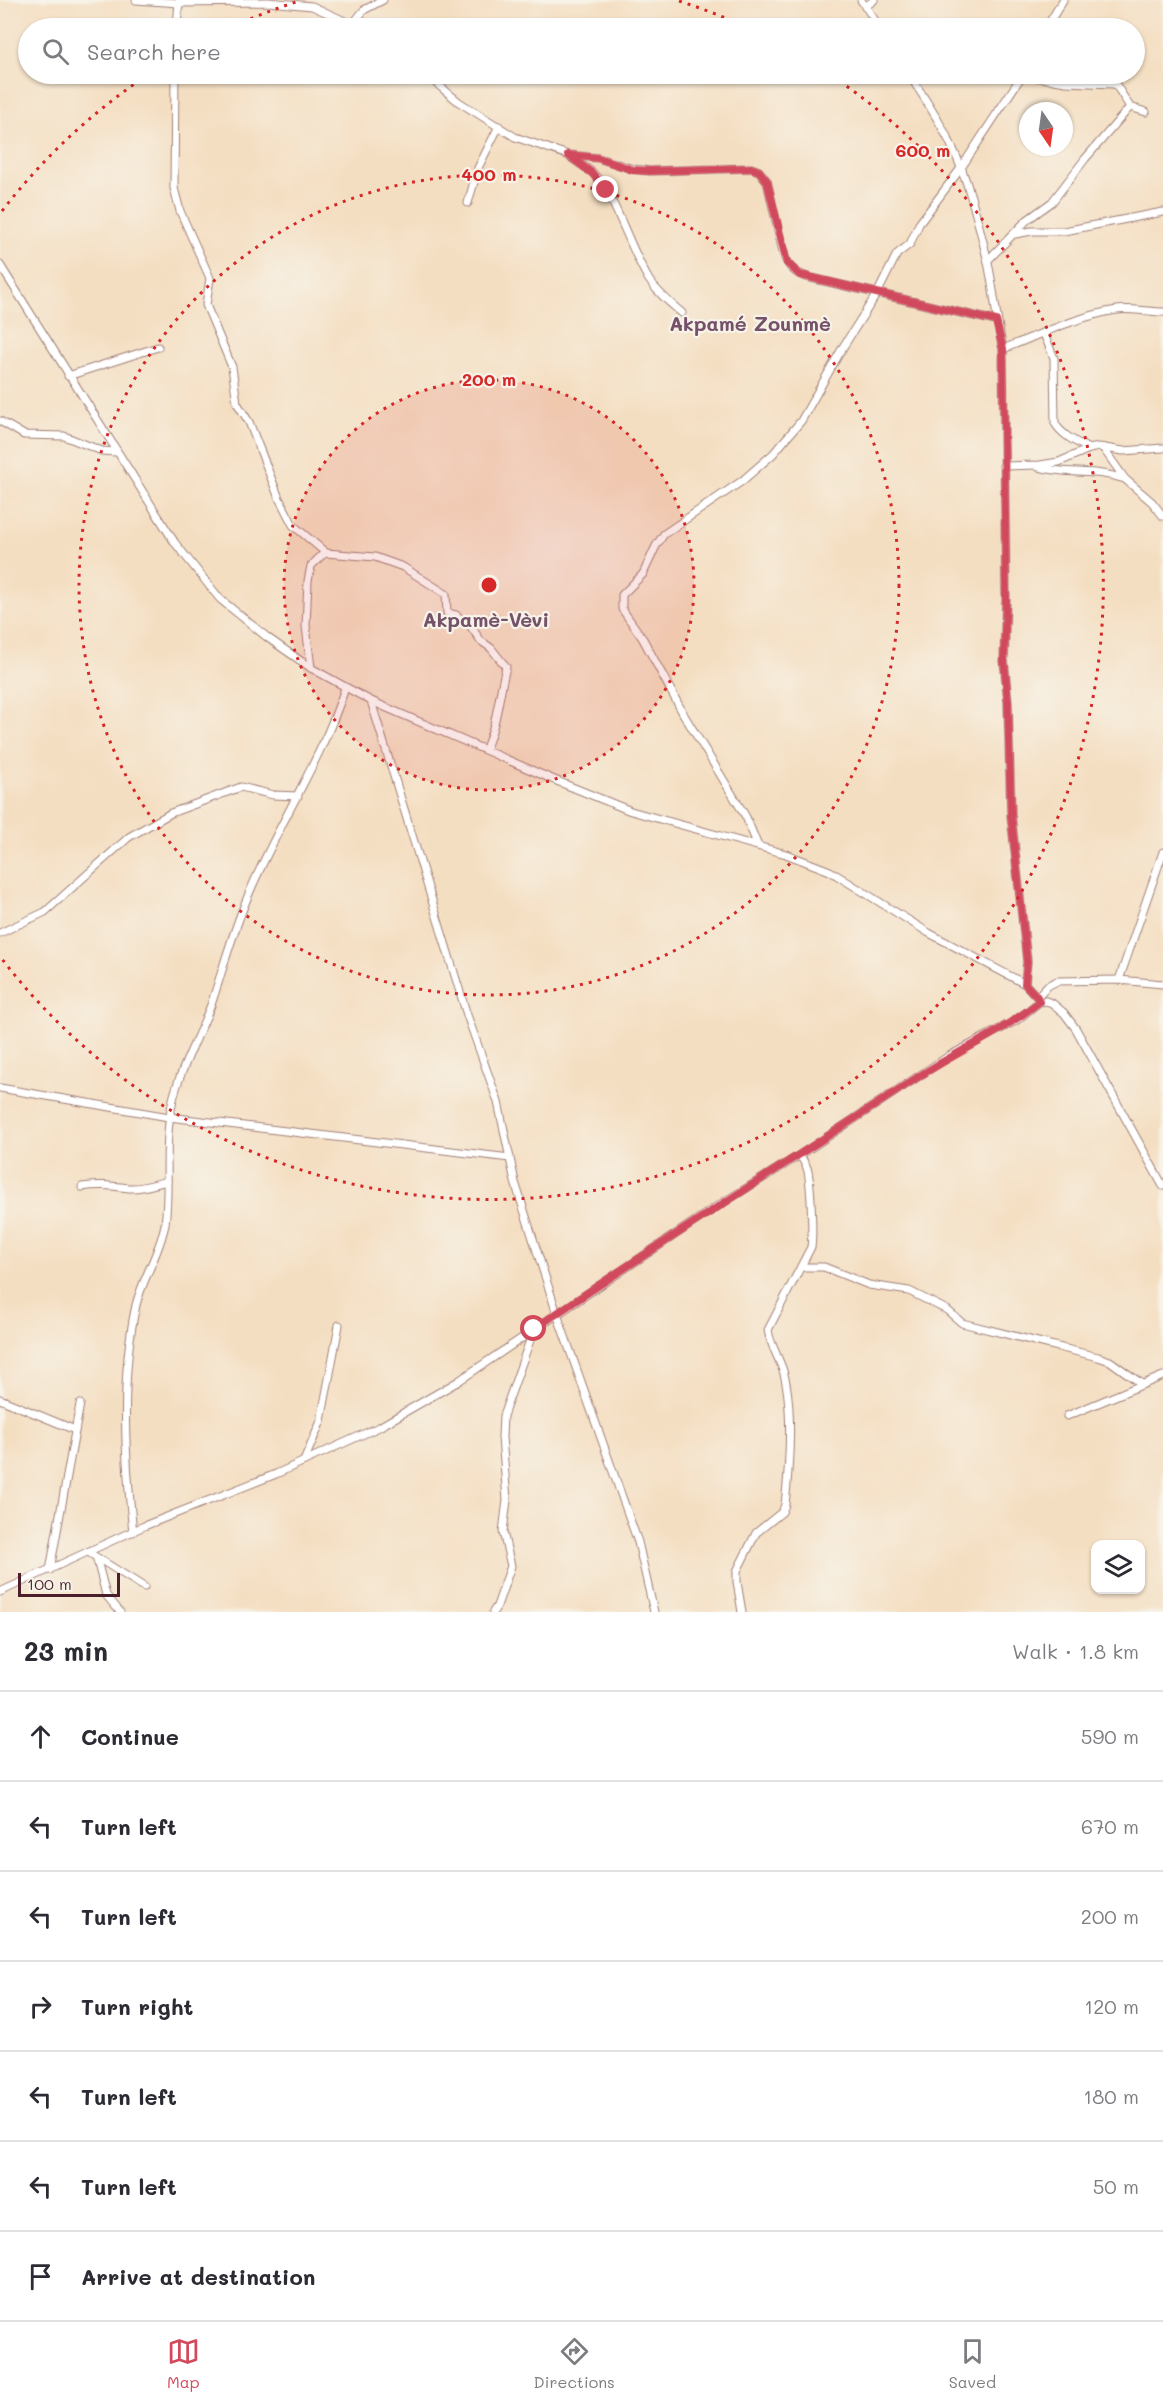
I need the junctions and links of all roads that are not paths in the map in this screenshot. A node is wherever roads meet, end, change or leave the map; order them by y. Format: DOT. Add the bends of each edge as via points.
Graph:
graph roads {
  1 [pos="136,0"];
  2 [pos="383,0"];
  3 [pos="874,0"];
  4 [pos="1063,0"];
  5 [pos="179,1"];
  6 [pos="863,3"];
  7 [pos="178,18"];
  8 [pos="337,18"];
  9 [pos="360,18"];
  10 [pos="873,18"];
  11 [pos="1052,18"];
  12 [pos="175,84"];
  13 [pos="437,84"];
  14 [pos="915,84"];
  15 [pos="1016,84"];
  16 [pos="1113,84"];
  17 [pos="1130,107"];
  18 [pos="1146,112"];
  19 [pos="499,126"];
  20 [pos="568,155"];
  21 [pos="961,168"];
  22 [pos="468,203"];
  23 [pos="1163,212"];
  24 [pos="1015,234"];
  25 [pos="987,260"];
  26 [pos="0,265"];
  27 [pos="878,292"];
  28 [pos="1163,312"];
  29 [pos="682,313"];
  30 [pos="996,321"];
  31 [pos="1044,334"];
  32 [pos="158,347"];
  33 [pos="1003,349"];
  34 [pos="68,376"];
  35 [pos="0,421"];
  36 [pos="1103,448"];
  37 [pos="1163,448"];
  38 [pos="1089,449"];
  39 [pos="116,452"];
  40 [pos="1003,466"];
  41 [pos="1032,466"];
  42 [pos="1125,479"];
  43 [pos="1163,516"];
  44 [pos="326,553"];
  45 [pos="311,668"];
  46 [pos="345,688"];
  47 [pos="371,701"];
  48 [pos="485,750"];
  49 [pos="298,796"];
  50 [pos="758,846"];
  51 [pos="1163,852"];
  52 [pos="0,933"];
  53 [pos="1119,980"];
  54 [pos="1025,984"];
  55 [pos="1163,984"];
  56 [pos="1038,1000"];
  57 [pos="0,1088"];
  58 [pos="170,1117"];
  59 [pos="800,1155"];
  60 [pos="510,1158"];
  61 [pos="167,1181"];
  62 [pos="1163,1186"];
  63 [pos="82,1187"];
  64 [pos="802,1267"];
  65 [pos="556,1314"];
  66 [pos="339,1325"];
  67 [pos="534,1329"];
  68 [pos="1163,1376"];
  69 [pos="1142,1384"];
  70 [pos="0,1399"];
  71 [pos="80,1404"];
  72 [pos="1067,1416"];
  73 [pos="75,1430"];
  74 [pos="304,1461"];
  75 [pos="133,1532"];
  76 [pos="88,1552"];
  77 [pos="97,1560"];
  78 [pos="50,1570"];
  79 [pos="144,1587"];
  80 [pos="0,1592"];
  81 [pos="120,1612"];
  82 [pos="493,1612"];
  83 [pos="654,1612"];
  84 [pos="742,1612"];
  1 -- 5 [label="street"];
  2 -- 9 [label="street" via="364,10"];
  3 -- 6 [label="street"];
  4 -- 11 [label="street"];
  5 -- 7 [label="street"];
  5 -- 8 [label="street" via="312,6"];
  6 -- 10 [label="street"];
  12 -- 44 [label="street" via="174,188 180,212 210,278 206,305 232,367 237,403 293,525"];
  13 -- 19 [label="street"];
  14 -- 21 [label="street"];
  15 -- 21 [label="street"];
  16 -- 17 [label="street"];
  17 -- 18 [label="street"];
  17 -- 24 [label="street" via="1052,202"];
  19 -- 20 [label="street" via="515,137"];
  19 -- 22 [label="street" via="478,168"];
  20 -- 27 [label="street" via="598,158 633,170 759,171 767,181 783,252 793,270 807,277"];
  20 -- 29 [label="street" via="592,173 606,190 649,280"];
  21 -- 25 [label="street"];
  21 -- 27 [label="street" via="919,224 910,244 897,254"];
  23 -- 24 [label="street" via="1064,231"];
  24 -- 25 [label="street"];
  25 -- 30 [label="street"];
  26 -- 34 [label="street"];
  27 -- 30 [label="street"];
  27 -- 50 [label="street" via="801,421 773,454 742,481 664,534 643,574 620,601 746,817"];
  28 -- 31 [label="street" via="1120,309"];
  30 -- 33 [label="street"];
  31 -- 33 [label="street"];
  31 -- 38 [label="street" via="1054,358 1054,423"];
  32 -- 34 [label="street"];
  33 -- 40 [label="street"];
  34 -- 39 [label="street"];
  35 -- 39 [label="street" via="24,435 64,436 102,451"];
  36 -- 37 [label="street"];
  36 -- 38 [label="street"];
  36 -- 42 [label="street"];
  38 -- 41 [label="street" via="1059,462"];
  39 -- 45 [label="street" via="175,543 220,599"];
  40 -- 41 [label="street"];
  40 -- 54 [label="street" via="1004,660 1011,815 1027,962"];
  41 -- 42 [label="street"];
  42 -- 43 [label="street"];
  44 -- 45 [label="street" via="309,572 306,626"];
  44 -- 48 [label="street" via="375,557 403,567 446,594 447,613 456,615 491,648 506,667"];
  45 -- 46 [label="street"];
  46 -- 47 [label="street"];
  46 -- 49 [label="street" via="321,751"];
  47 -- 48 [label="street"];
  47 -- 60 [label="street" via="467,1015 498,1102"];
  48 -- 50 [label="street" via="631,811"];
  49 -- 52 [label="street" via="241,787 171,813 129,837 45,912"];
  49 -- 58 [label="street" via="243,908 173,1098"];
  50 -- 54 [label="street" via="830,871 929,933"];
  51 -- 53 [label="street"];
  53 -- 55 [label="street"];
  53 -- 56 [label="street" via="1057,981 1047,986"];
  54 -- 56 [label="street"];
  56 -- 59 [label="street" via="1017,1020 949,1056"];
  56 -- 62 [label="street" via="1052,1003 1076,1029"];
  57 -- 58 [label="street"];
  58 -- 60 [label="street"];
  58 -- 61 [label="street"];
  59 -- 64 [label="street" via="808,1169 813,1234"];
  59 -- 65 [label="street"];
  60 -- 65 [label="street"];
  61 -- 63 [label="street" via="130,1188 108,1184"];
  61 -- 75 [label="street" via="160,1245 144,1279 131,1339 126,1425"];
  64 -- 69 [label="street" via="824,1268 869,1286 909,1291 947,1310 962,1323 1110,1361"];
  64 -- 84 [label="street" via="768,1330 787,1388 785,1505 756,1533 737,1571"];
  65 -- 67 [label="street"];
  65 -- 83 [label="street" via="638,1542"];
  66 -- 74 [label="street" via="321,1421"];
  67 -- 74 [label="street" via="457,1382 379,1426"];
  67 -- 82 [label="street" via="503,1416 507,1500 503,1532 511,1566"];
  68 -- 69 [label="street"];
  69 -- 72 [label="street"];
  70 -- 73 [label="street"];
  71 -- 73 [label="street"];
  73 -- 78 [label="street"];
  74 -- 75 [label="street"];
  75 -- 76 [label="street"];
  76 -- 77 [label="street"];
  76 -- 78 [label="street"];
  77 -- 79 [label="street"];
  77 -- 81 [label="street" via="106,1595"];
  78 -- 80 [label="street"];
}
